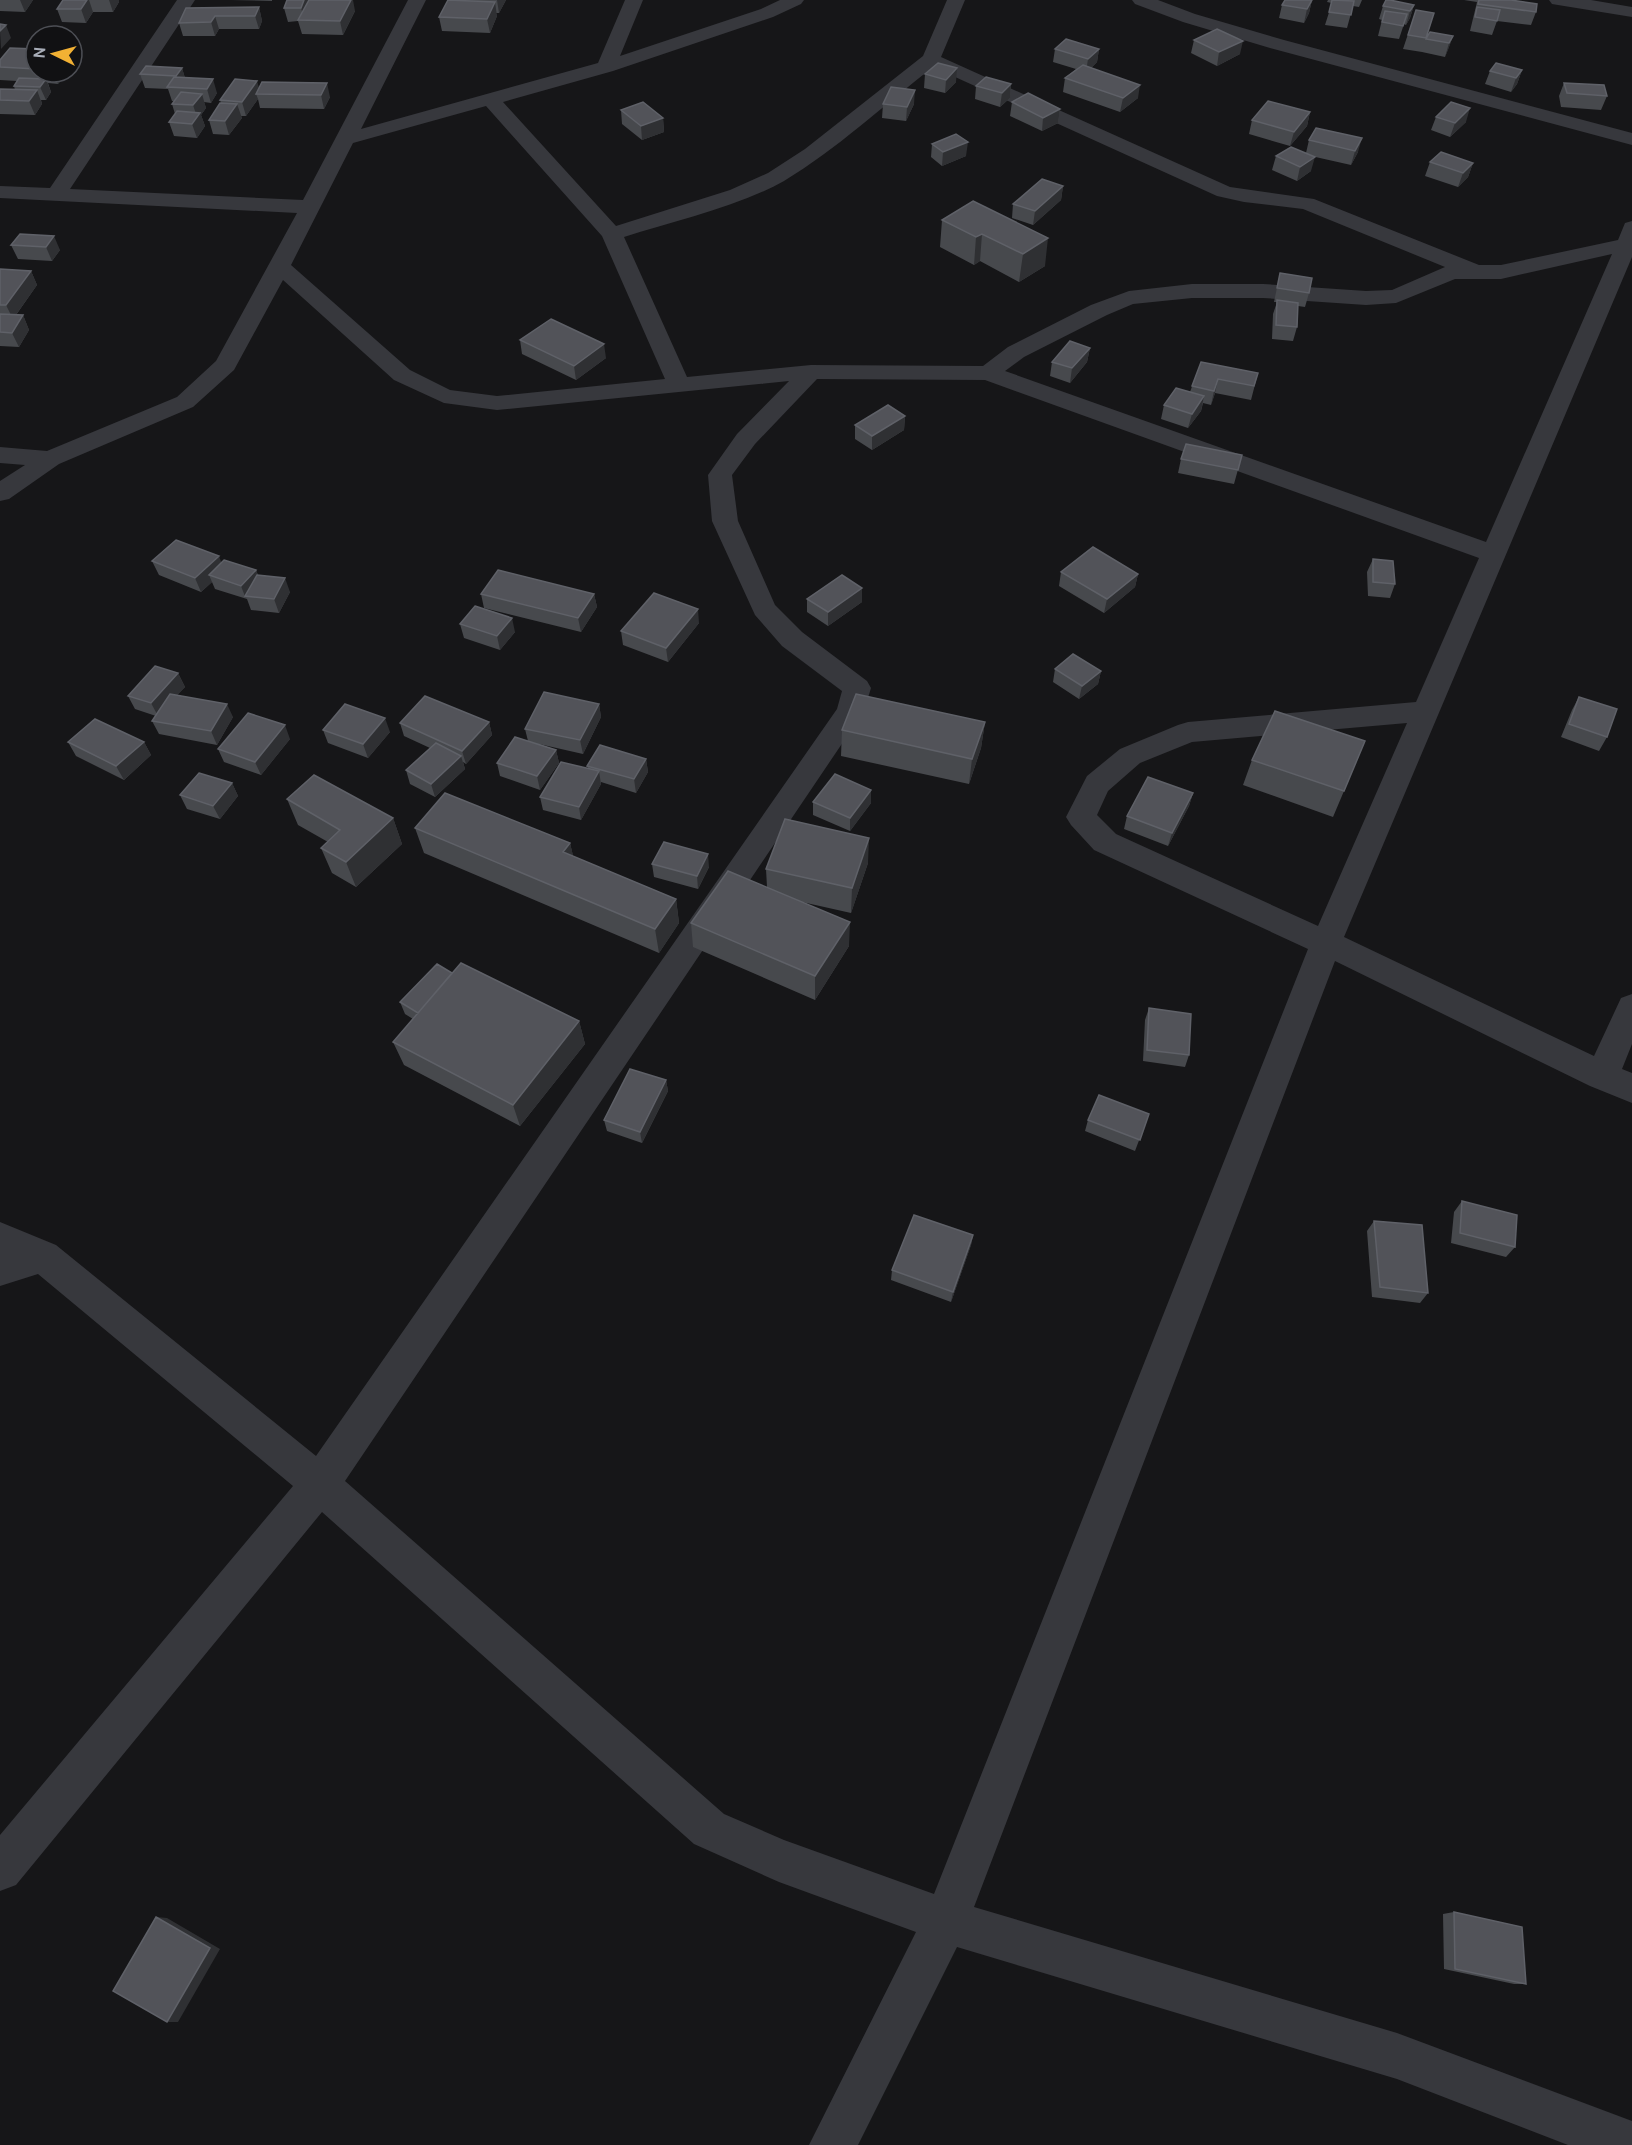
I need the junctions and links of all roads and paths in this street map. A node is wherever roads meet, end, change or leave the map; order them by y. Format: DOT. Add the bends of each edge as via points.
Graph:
graph roads {
  1 [pos="186,0"];
  2 [pos="417,0"];
  3 [pos="634,0"];
  4 [pos="795,0"];
  5 [pos="956,0"];
  6 [pos="1141,0"];
  7 [pos="1558,0"];
  8 [pos="1632,12"];
  9 [pos="931,59"];
  10 [pos="606,67"];
  11 [pos="490,99"];
  12 [pos="346,139"];
  13 [pos="1632,139"];
  14 [pos="0,192"];
  15 [pos="56,194"];
  16 [pos="310,207"];
  17 [pos="612,234"];
  18 [pos="1630,235"];
  19 [pos="280,266"];
  20 [pos="1474,271"];
  21 [pos="811,372"];
  22 [pos="988,372"];
  23 [pos="679,385"];
  24 [pos="0,455"];
  25 [pos="50,459"];
  26 [pos="0,493"];
  27 [pos="1493,554"];
  28 [pos="1426,711"];
  29 [pos="1326,943"];
  30 [pos="1632,1007"];
  31 [pos="1602,1076"];
  32 [pos="1632,1089"];
  33 [pos="0,1238"];
  34 [pos="43,1256"];
  35 [pos="0,1270"];
  36 [pos="320,1484"];
  37 [pos="0,1869"];
  38 [pos="946,1921"];
  39 [pos="833,2145"];
  40 [pos="1631,2145"];
  1 -- 15 [label="street"];
  2 -- 12 [label="street"];
  3 -- 10 [label="street"];
  4 -- 10 [label="street"];
  5 -- 9 [label="street"];
  6 -- 13 [label="street" via="1277,44"];
  7 -- 8 [label="street"];
  9 -- 17 [label="street" via="812,153 775,177 737,194"];
  9 -- 20 [label="street" via="1224,192 1307,203"];
  10 -- 11 [label="street"];
  11 -- 12 [label="street"];
  11 -- 17 [label="street"];
  12 -- 16 [label="street"];
  14 -- 15 [label="street"];
  15 -- 16 [label="street"];
  16 -- 19 [label="street"];
  17 -- 23 [label="street"];
  18 -- 20 [label="street" via="1501,272"];
  18 -- 27 [label="street"];
  19 -- 23 [label="street" via="402,375 444,396 497,403"];
  19 -- 25 [label="street" via="226,365 185,402"];
  20 -- 22 [label="street" via="1452,272 1396,296 1192,291 1129,298 1016,352"];
  21 -- 22 [label="street"];
  21 -- 23 [label="street"];
  21 -- 36 [label="street" via="746,439 720,475 725,521 764,609 792,639 857,688 850,711"];
  22 -- 27 [label="street"];
  24 -- 25 [label="street"];
  25 -- 26 [label="street"];
  27 -- 28 [label="street"];
  28 -- 29 [label="street"];
  28 -- 29 [label="street" via="1188,732 1130,756 1097,784 1081,816 1105,842"];
  29 -- 31 [label="street"];
  29 -- 38 [label="street"];
  30 -- 31 [label="street"];
  31 -- 32 [label="street"];
  33 -- 34 [label="street"];
  34 -- 35 [label="street"];
  34 -- 36 [label="street"];
  36 -- 37 [label="street"];
  36 -- 38 [label="street" via="709,1829 779,1860"];
  38 -- 39 [label="street"];
  38 -- 40 [label="street" via="1397,2056"];
}
